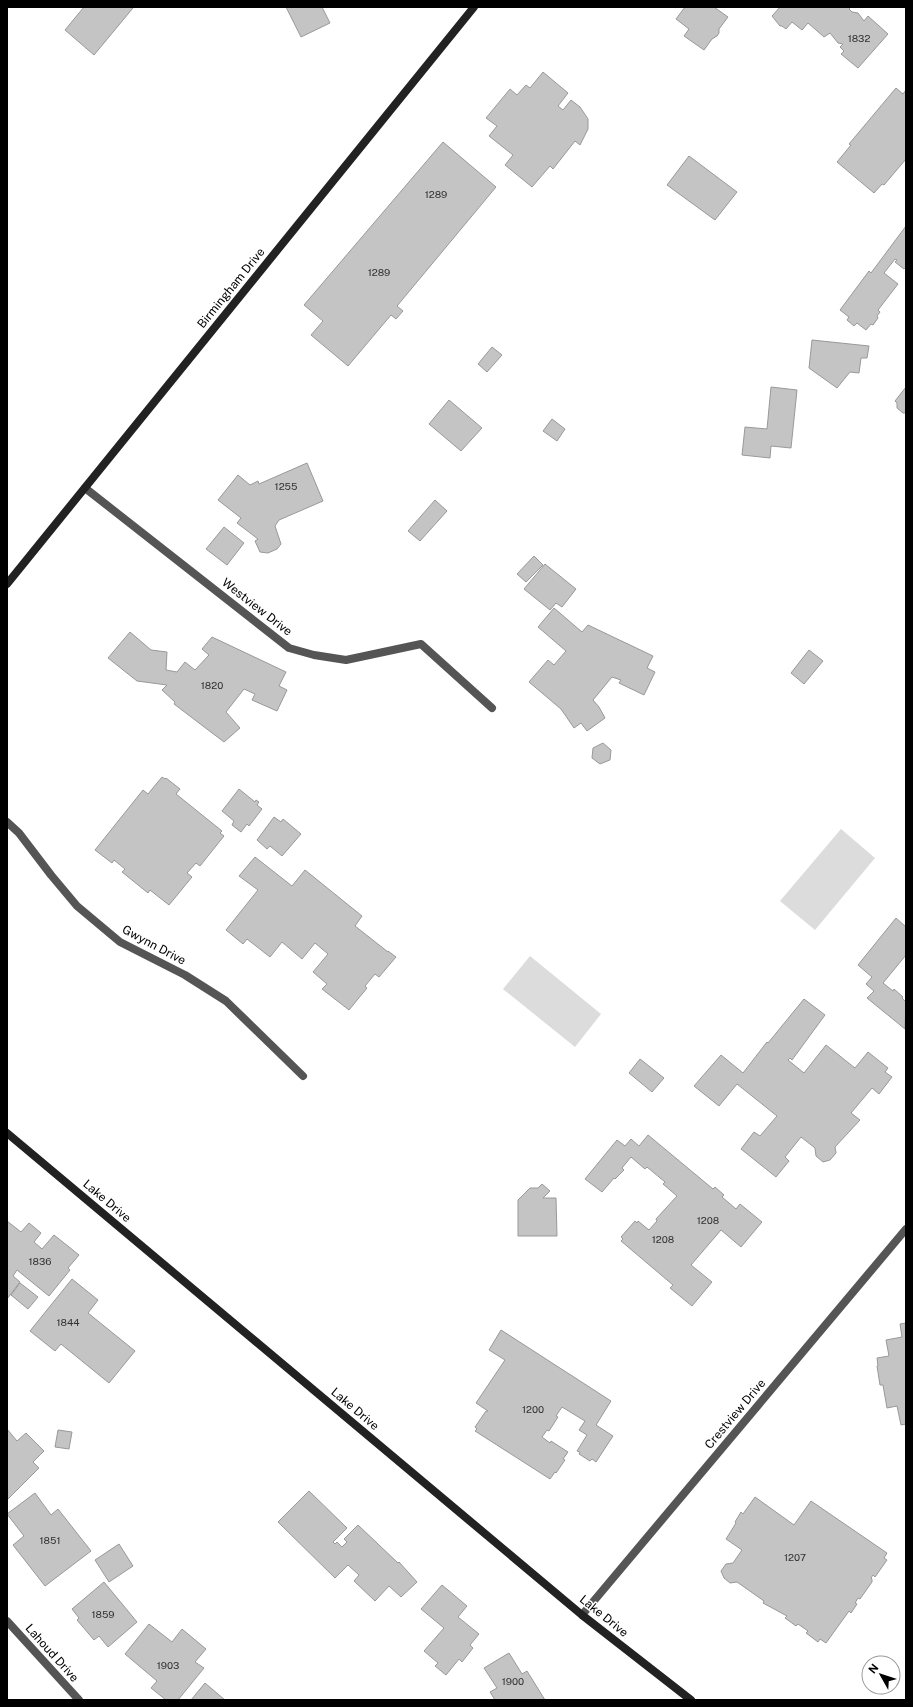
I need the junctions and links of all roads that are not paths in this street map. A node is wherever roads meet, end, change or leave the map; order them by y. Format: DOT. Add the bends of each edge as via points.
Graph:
graph roads {
  1 [pos="474,7"];
  2 [pos="85,488"];
  3 [pos="7,584"];
  4 [pos="492,708"];
  5 [pos="7,822"];
  6 [pos="303,1076"];
  7 [pos="7,1133"];
  8 [pos="906,1229"];
  9 [pos="582,1615"];
  10 [pos="7,1621"];
  11 [pos="79,1700"];
  12 [pos="691,1700"];
  1 -- 2 [label="street, Birmingham Drive"];
  2 -- 3 [label="street, Birmingham Drive"];
  2 -- 4 [label="street, Westview Drive" via="289,648 346,660 421,644"];
  5 -- 6 [label="street, Gwynn Drive" via="19,833 77,906 120,942 185,975 226,1001"];
  7 -- 9 [label="street, Lake Drive"];
  8 -- 9 [label="street, Crestview Drive"];
  9 -- 12 [label="street, Lake Drive"];
  10 -- 11 [label="street, Lahoud Drive"];
}
